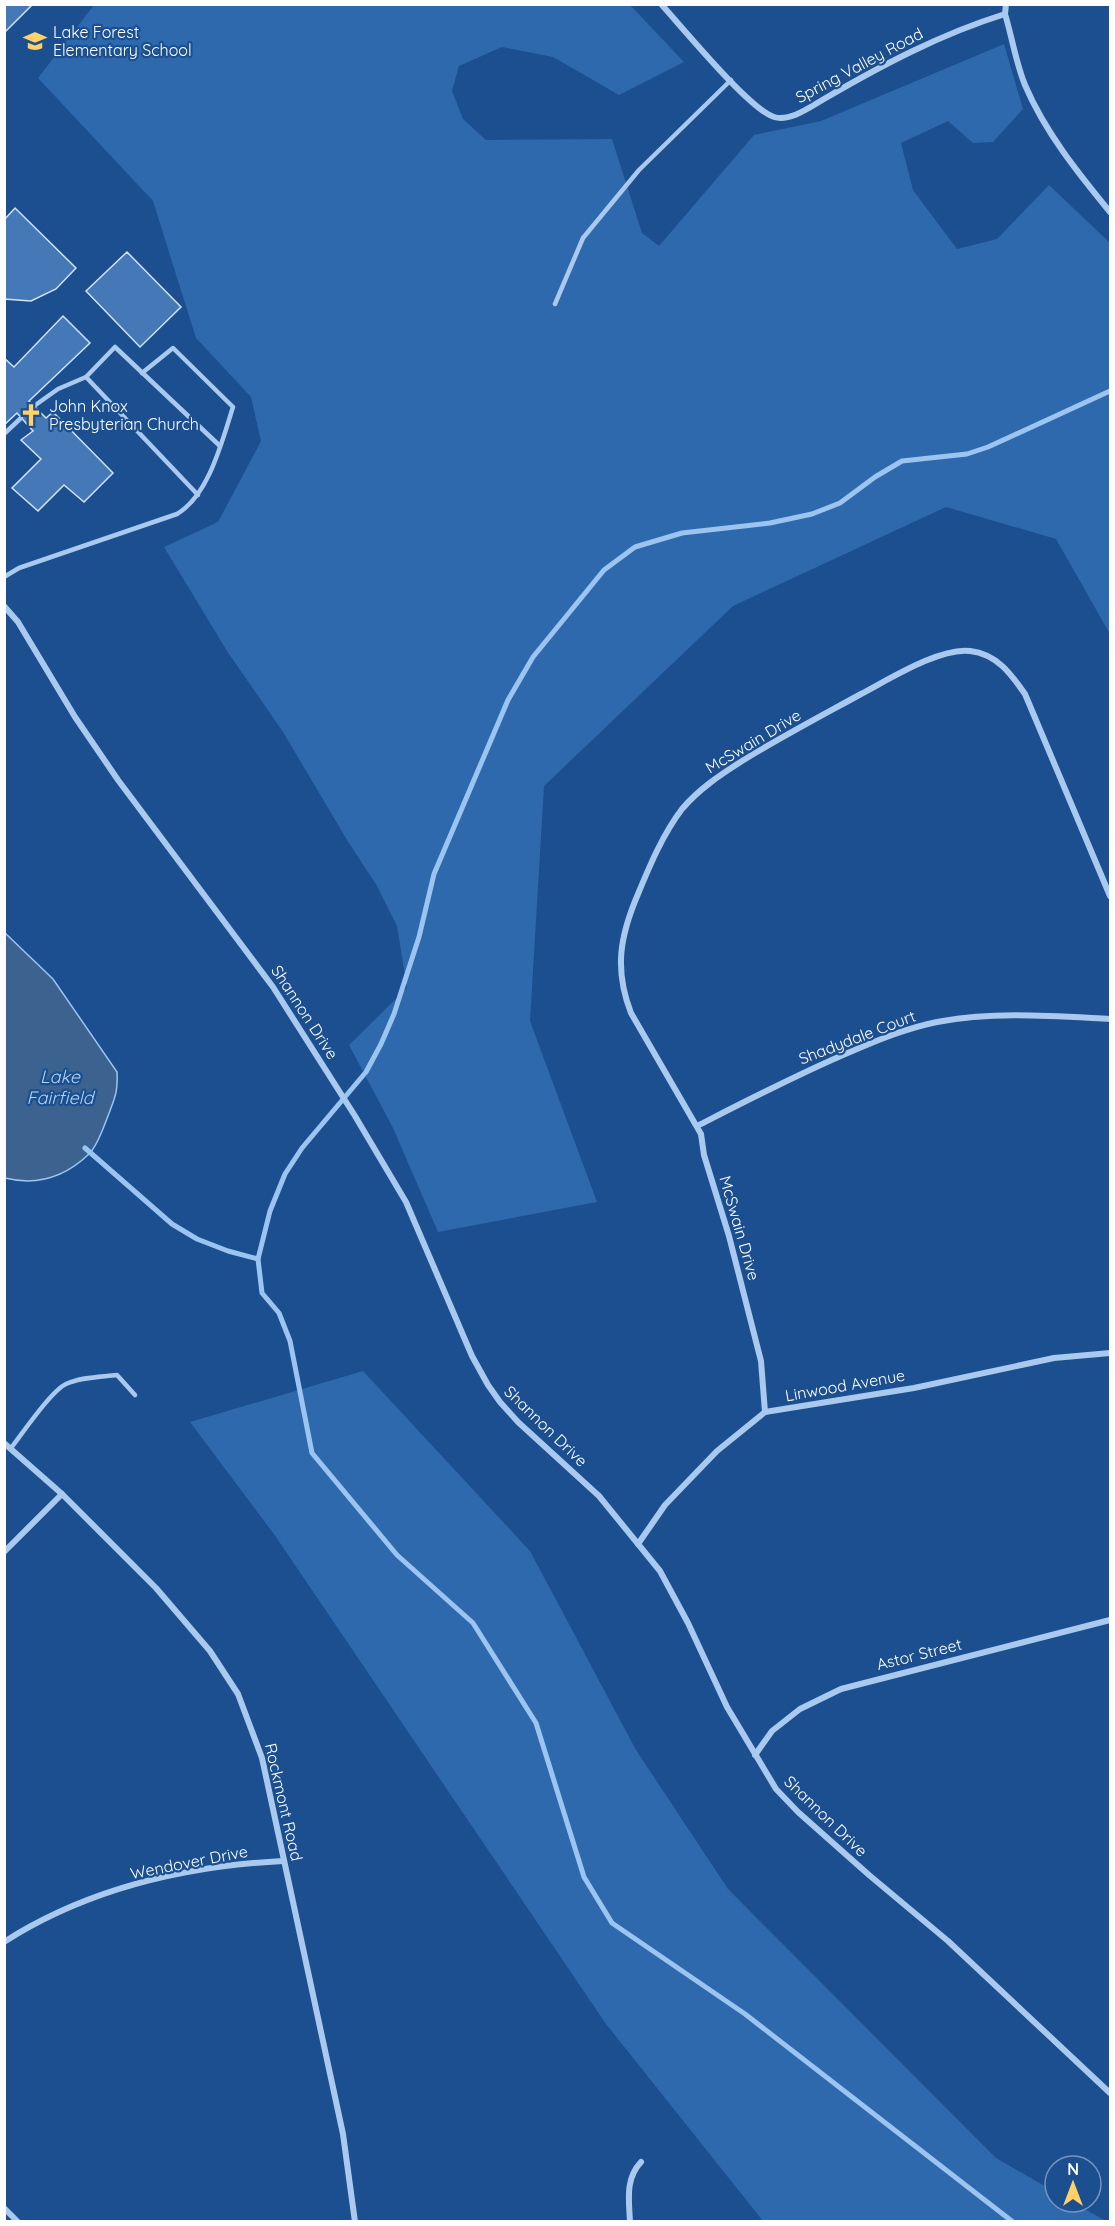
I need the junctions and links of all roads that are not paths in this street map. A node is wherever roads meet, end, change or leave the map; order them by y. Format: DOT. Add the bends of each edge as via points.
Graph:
graph roads {
  1 [pos="661,4"];
  2 [pos="1006,4"];
  3 [pos="1005,14"];
  4 [pos="731,80"];
  5 [pos="1110,212"];
  6 [pos="555,304"];
  7 [pos="142,373"];
  8 [pos="86,377"];
  9 [pos="34,406"];
  10 [pos="21,418"];
  11 [pos="4,434"];
  12 [pos="220,446"];
  13 [pos="198,495"];
  14 [pos="4,577"];
  15 [pos="4,606"];
  16 [pos="1110,896"];
  17 [pos="1110,1019"];
  18 [pos="698,1125"];
  19 [pos="1110,1353"];
  20 [pos="135,1395"];
  21 [pos="765,1412"];
  22 [pos="4,1443"];
  23 [pos="11,1449"];
  24 [pos="62,1494"];
  25 [pos="638,1544"];
  26 [pos="4,1552"];
  27 [pos="1110,1620"];
  28 [pos="755,1755"];
  29 [pos="283,1861"];
  30 [pos="4,1942"];
  31 [pos="1110,2093"];
  32 [pos="641,2162"];
  33 [pos="4,2208"];
  34 [pos="18,2222"];
  35 [pos="355,2222"];
  36 [pos="630,2222"];
  1 -- 4 [label="street, Spring Valley Road"];
  2 -- 3 [label="street"];
  3 -- 4 [label="street, Spring Valley Road" via="931,41 786,117 761,110"];
  3 -- 5 [label="street" via="1024,82 1038,111 1069,160"];
  4 -- 6 [label="lane" via="639,170 583,238"];
  7 -- 8 [label="lane" via="115,347"];
  7 -- 12 [label="lane"];
  7 -- 12 [label="lane" via="174,348 233,406"];
  8 -- 9 [label="lane" via="58,389"];
  8 -- 13 [label="lane"];
  10 -- 11 [label="lane"];
  12 -- 13 [label="lane"];
  13 -- 14 [label="lane" via="189,508 177,514 19,568"];
  15 -- 25 [label="street, Shannon Drive" via="118,780 273,987 339,1089 405,1202 488,1385 518,1422 599,1496"];
  16 -- 18 [label="street, McSwain Drive" via="1034,710 1010,672 994,658 962,650 921,663 803,725 718,777 682,809 630,912 620,960 624,995 648,1044"];
  17 -- 18 [label="street, Shadydale Court" via="1019,1015 935,1022 893,1034 792,1077"];
  18 -- 21 [label="street, McSwain Drive" via="761,1360"];
  19 -- 21 [label="street, Linwood Avenue" via="1054,1358 914,1388"];
  20 -- 23 [label="lane" via="117,1375 64,1384"];
  21 -- 25 [label="street, Linwood Avenue" via="717,1451 665,1505"];
  22 -- 23 [label="street, Rockmont Road"];
  23 -- 24 [label="street, Rockmont Road"];
  24 -- 26 [label="street"];
  24 -- 29 [label="street, Rockmont Road" via="156,1588 230,1678 262,1758"];
  25 -- 28 [label="street, Shannon Drive" via="670,1588 727,1707"];
  27 -- 28 [label="street, Astor Street" via="841,1689 800,1709 772,1731"];
  28 -- 31 [label="street, Shannon Drive" via="776,1789 798,1812 948,1941"];
  29 -- 30 [label="street, Wendover Drive" via="211,1868 155,1879 98,1896 48,1917"];
  29 -- 35 [label="street, Rockmont Road" via="343,2134"];
  32 -- 36 [label="street" via="629,2183"];
  33 -- 34 [label="street"];
}
